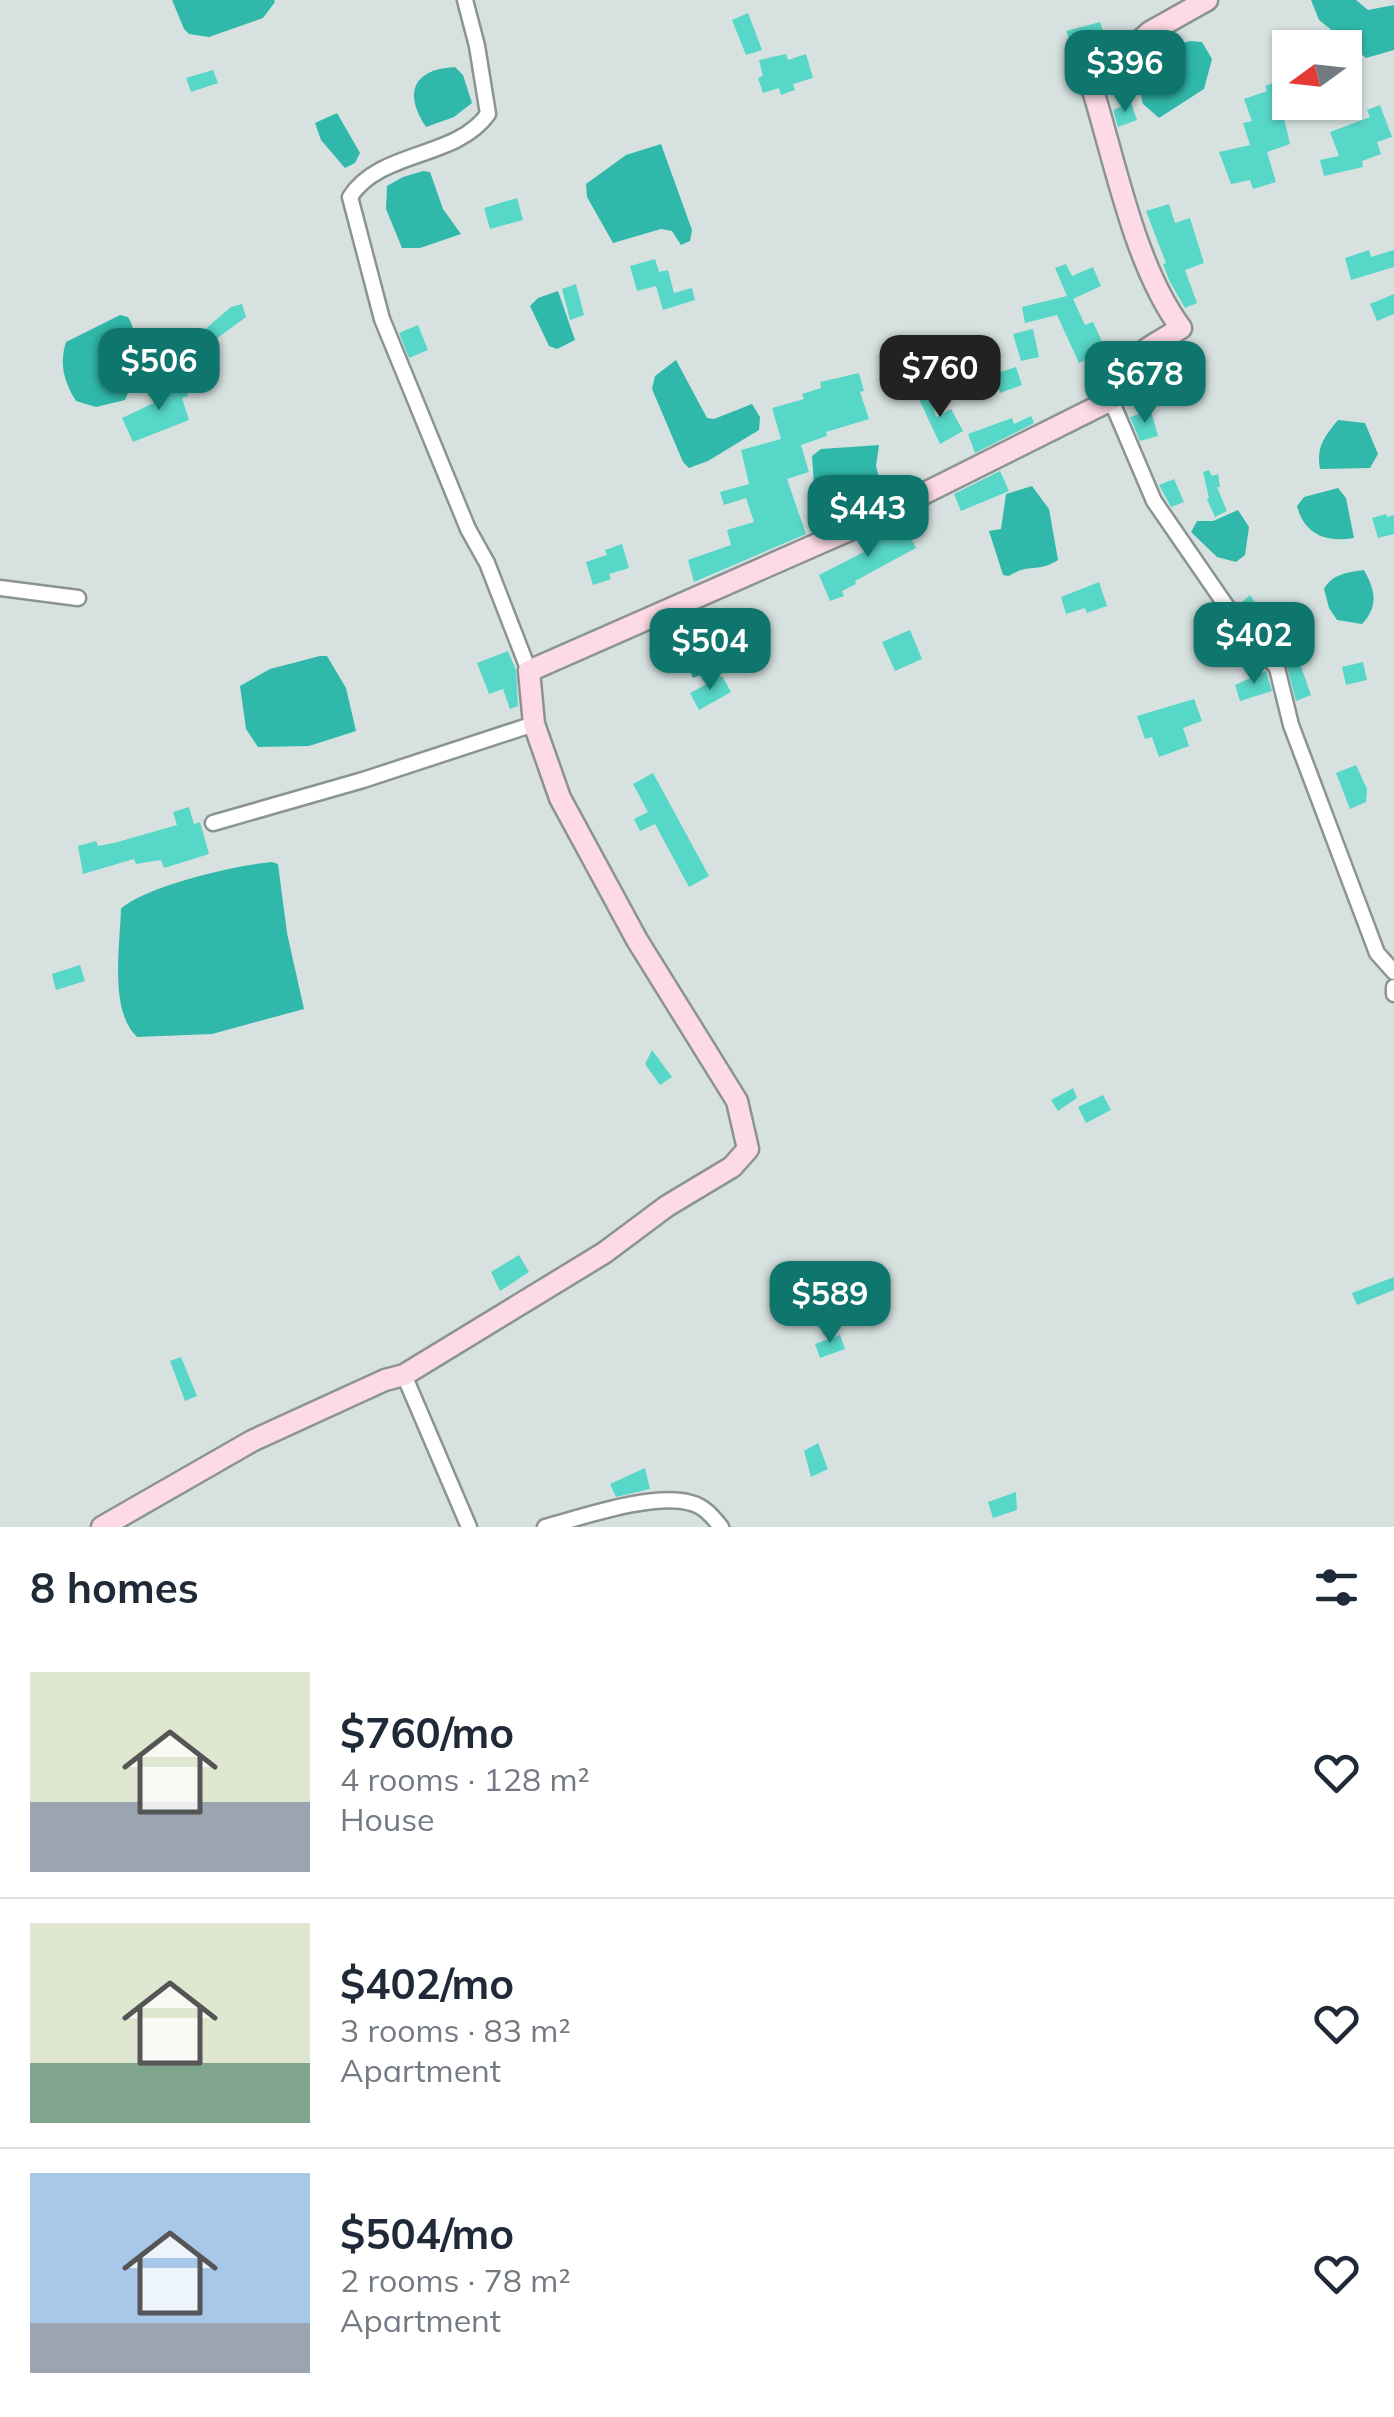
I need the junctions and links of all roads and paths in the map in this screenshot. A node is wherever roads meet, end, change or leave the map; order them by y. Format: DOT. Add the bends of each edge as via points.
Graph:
graph roads {
  1 [pos="465,0"];
  2 [pos="1206,0"];
  3 [pos="1111,400"];
  4 [pos="0,588"];
  5 [pos="78,598"];
  6 [pos="529,671"];
  7 [pos="534,724"];
  8 [pos="213,823"];
  9 [pos="1394,972"];
  10 [pos="404,1375"];
  11 [pos="102,1527"];
  12 [pos="469,1527"];
  13 [pos="545,1527"];
  14 [pos="721,1527"];
  1 -- 6 [label="street" via="488,114 469,134 368,178 350,197 382,319"];
  2 -- 3 [label="street" via="1150,32 1091,84 1161,301 1181,328 1130,360"];
  3 -- 6 [label="street" via="864,524"];
  3 -- 9 [label="street" via="1154,501 1276,668 1376,953"];
  4 -- 5 [label="street"];
  6 -- 7 [label="street"];
  7 -- 8 [label="street"];
  7 -- 10 [label="street" via="560,798 736,1101 748,1149 732,1167 604,1253"];
  10 -- 11 [label="street" via="252,1441"];
  10 -- 12 [label="street"];
  13 -- 14 [label="street" via="637,1503 688,1502"];
}
